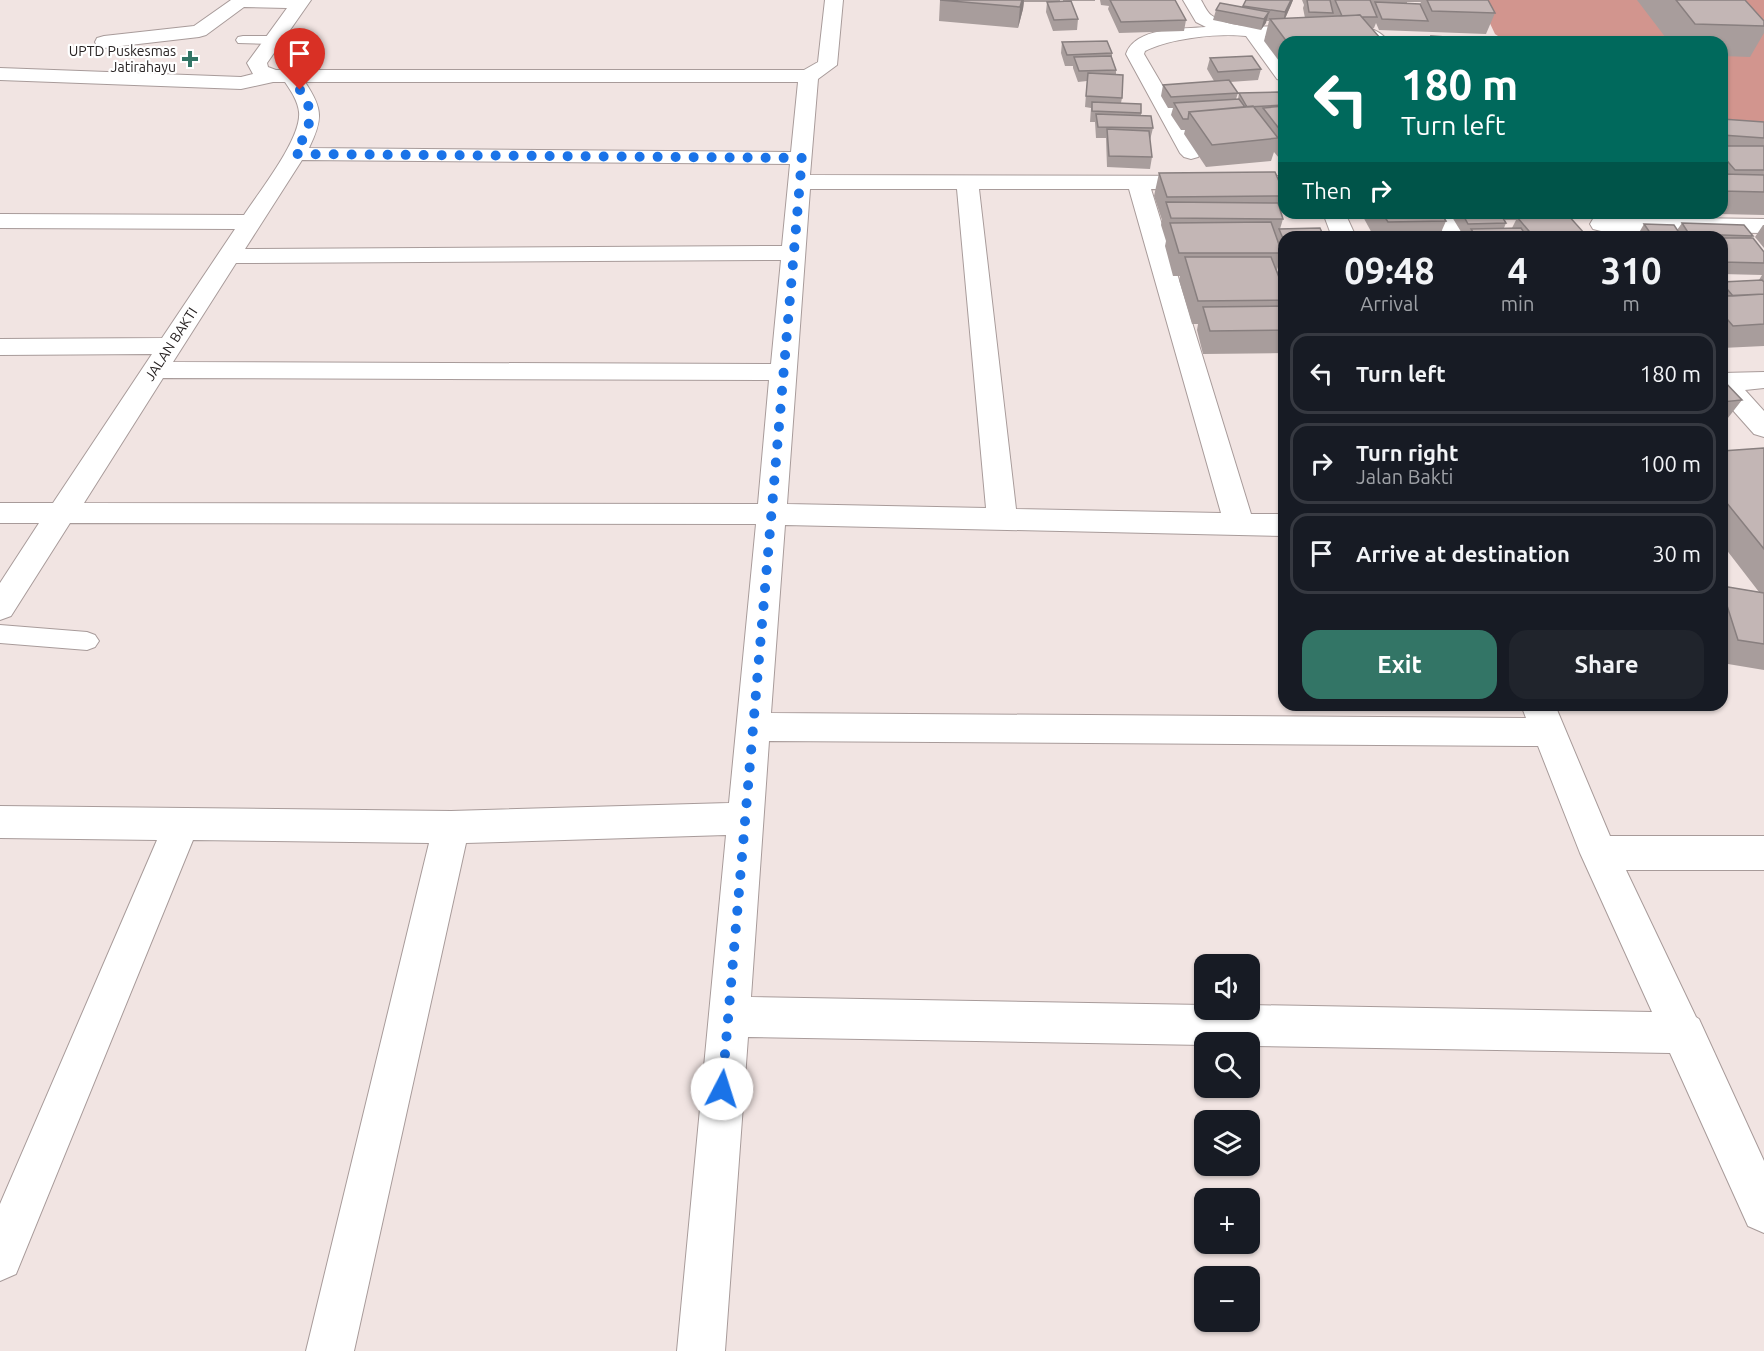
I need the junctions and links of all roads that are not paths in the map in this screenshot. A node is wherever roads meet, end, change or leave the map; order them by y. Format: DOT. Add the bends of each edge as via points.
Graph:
graph roads {
  1 [pos="834,0"];
  2 [pos="1192,0"];
  3 [pos="301,2"];
  4 [pos="1244,30"];
  5 [pos="1375,36"];
  6 [pos="243,40"];
  7 [pos="272,40"];
  8 [pos="104,42"];
  9 [pos="1278,68"];
  10 [pos="0,74"];
  11 [pos="282,76"];
  12 [pos="808,76"];
  13 [pos="1191,153"];
  14 [pos="295,154"];
  15 [pos="800,170"];
  16 [pos="967,183"];
  17 [pos="1138,183"];
  18 [pos="1278,183"];
  19 [pos="0,221"];
  20 [pos="251,222"];
  21 [pos="1601,225"];
  22 [pos="1764,226"];
  23 [pos="794,253"];
  24 [pos="229,256"];
  25 [pos="171,346"];
  26 [pos="0,347"];
  27 [pos="155,369"];
  28 [pos="783,372"];
  29 [pos="1764,380"];
  30 [pos="1728,382"];
  31 [pos="1728,388"];
  32 [pos="1764,428"];
  33 [pos="0,513"];
  34 [pos="62,513"];
  35 [pos="772,514"];
  36 [pos="1002,519"];
  37 [pos="1239,524"];
  38 [pos="1278,525"];
  39 [pos="0,608"];
  40 [pos="0,634"];
  41 [pos="87,641"];
  42 [pos="1544,718"];
  43 [pos="753,727"];
  44 [pos="746,818"];
  45 [pos="0,822"];
  46 [pos="181,826"];
  47 [pos="451,827"];
  48 [pos="1599,853"];
  49 [pos="1764,853"];
  50 [pos="728,1017"];
  51 [pos="1683,1033"];
  52 [pos="1764,1210"];
  53 [pos="0,1258"];
  54 [pos="330,1351"];
  55 [pos="701,1351"];
  1 -- 12 [label="street" via="828,65"];
  2 -- 4 [label="street" via="1203,18"];
  3 -- 7 [label="street"];
  3 -- 8 [label="street" via="240,2 200,31"];
  4 -- 5 [label="street" via="1355,28"];
  4 -- 9 [label="street"];
  4 -- 13 [label="street" via="1156,38 1137,48 1135,54"];
  6 -- 7 [label="lane"];
  7 -- 11 [label="street, JALAN BAKTI" via="257,63 259,70"];
  10 -- 11 [label="street" via="241,83"];
  11 -- 12 [label="street"];
  11 -- 14 [label="street, JALAN BAKTI" via="310,104 309,126"];
  12 -- 15 [label="street"];
  14 -- 15 [label="street"];
  14 -- 20 [label="street, JALAN BAKTI"];
  15 -- 16 [label="street"];
  15 -- 23 [label="street"];
  16 -- 17 [label="street"];
  16 -- 36 [label="street"];
  17 -- 18 [label="street"];
  17 -- 37 [label="street"];
  19 -- 20 [label="street"];
  20 -- 24 [label="street, JALAN BAKTI"];
  21 -- 22 [label="street"];
  23 -- 24 [label="street"];
  23 -- 28 [label="street"];
  24 -- 25 [label="street, JALAN BAKTI"];
  25 -- 26 [label="street"];
  25 -- 27 [label="street, JALAN BAKTI"];
  27 -- 28 [label="street"];
  27 -- 34 [label="street, JALAN BAKTI"];
  28 -- 35 [label="street"];
  29 -- 30 [label="street"];
  31 -- 32 [label="street"];
  33 -- 34 [label="street"];
  34 -- 35 [label="street"];
  34 -- 39 [label="street, JALAN BAKTI"];
  35 -- 36 [label="street"];
  35 -- 43 [label="street"];
  36 -- 37 [label="street"];
  37 -- 38 [label="street"];
  40 -- 41 [label="lane"];
  42 -- 43 [label="street"];
  42 -- 48 [label="street"];
  43 -- 44 [label="street"];
  44 -- 47 [label="street"];
  44 -- 50 [label="street"];
  45 -- 46 [label="street"];
  46 -- 47 [label="street"];
  46 -- 53 [label="street"];
  47 -- 54 [label="street"];
  48 -- 49 [label="street"];
  48 -- 51 [label="street"];
  50 -- 51 [label="street"];
  50 -- 55 [label="street"];
  51 -- 52 [label="street"];
}
